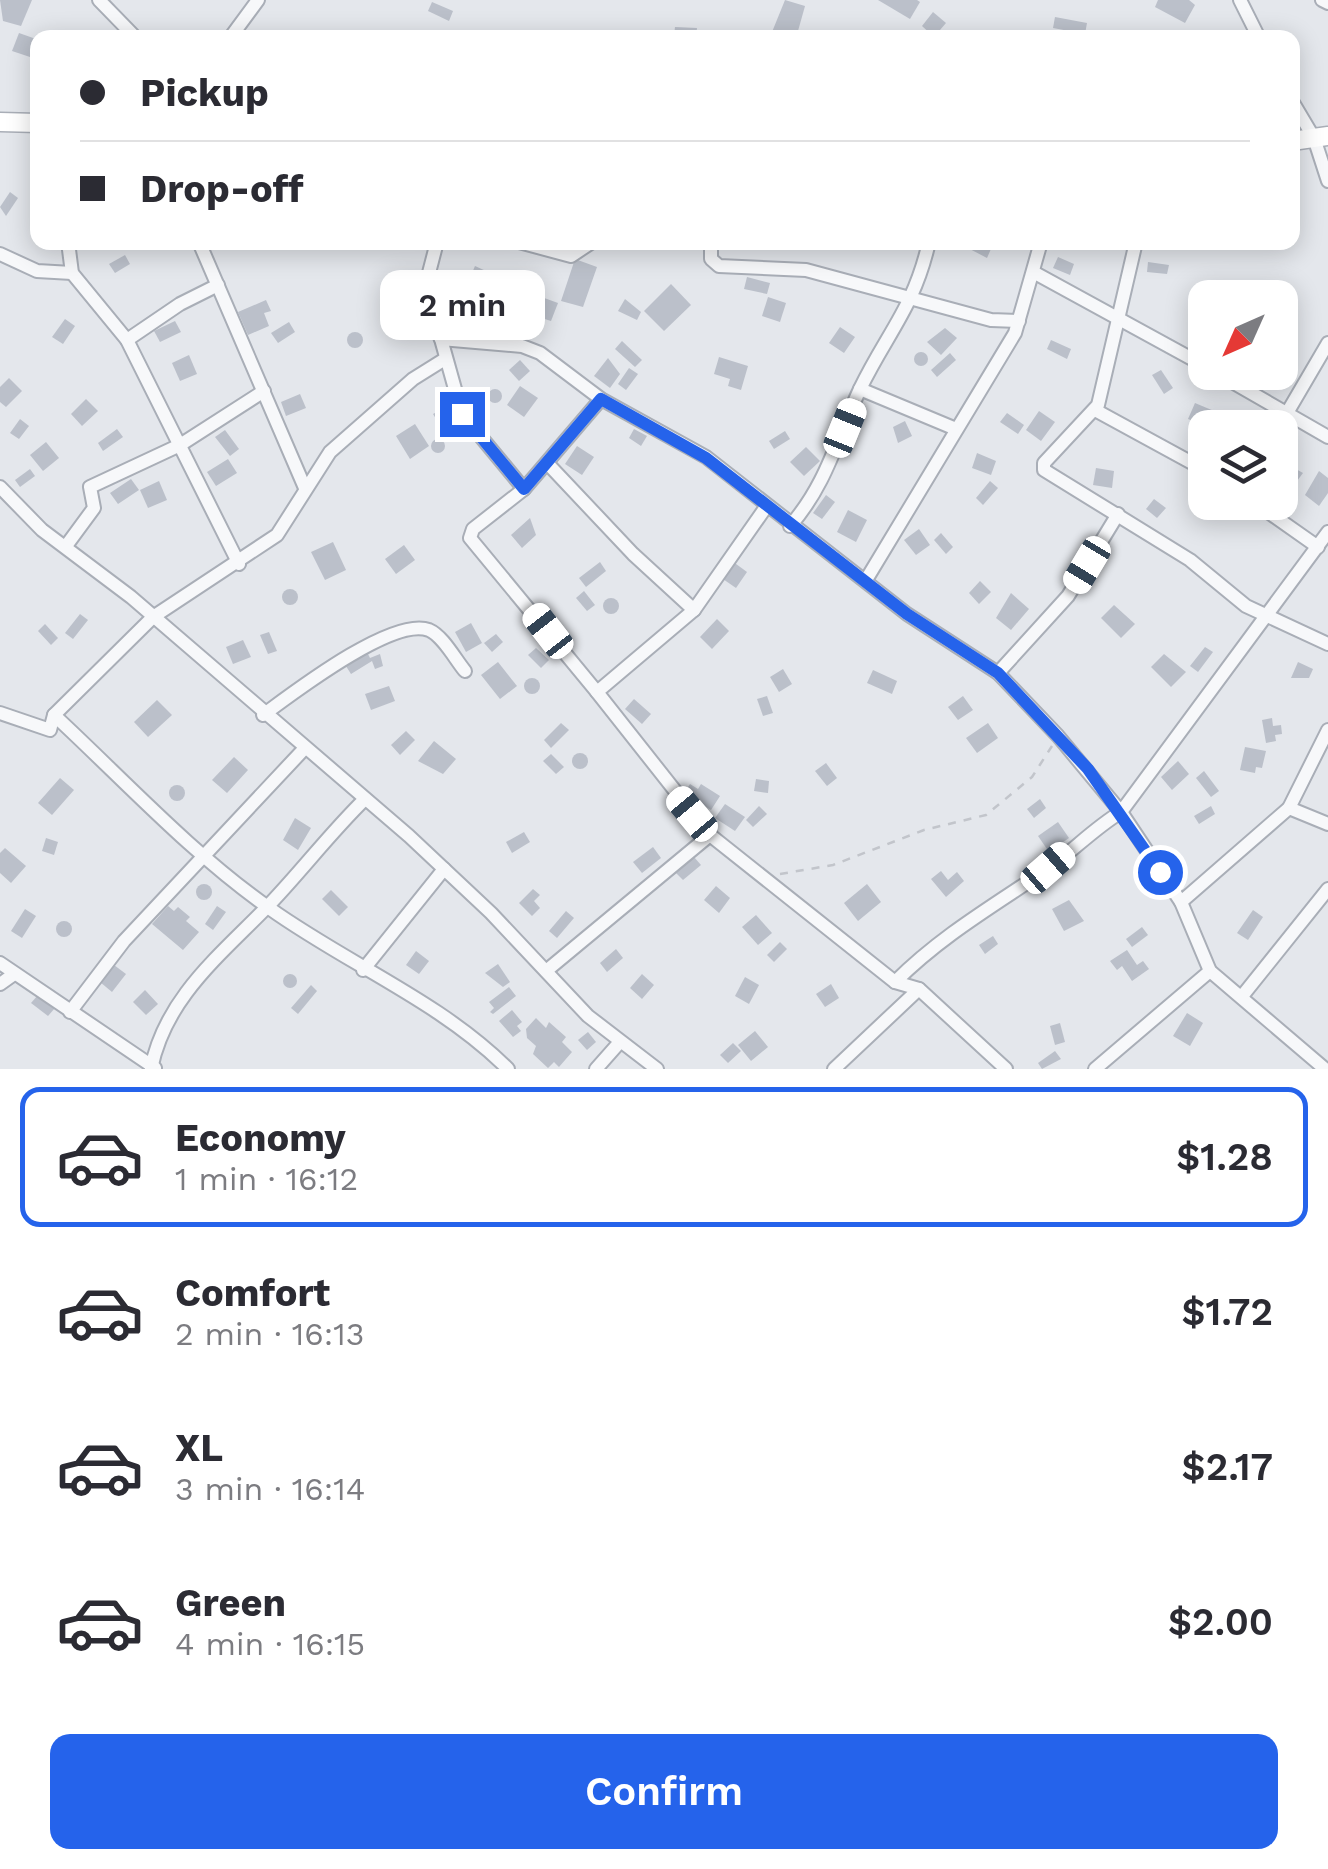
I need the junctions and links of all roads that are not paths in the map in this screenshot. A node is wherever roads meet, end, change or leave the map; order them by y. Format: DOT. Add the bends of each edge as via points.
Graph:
graph roads {
  1 [pos="100,0"];
  2 [pos="258,0"];
  3 [pos="1240,0"];
  4 [pos="128,30"];
  5 [pos="236,30"];
  6 [pos="1254,30"];
  7 [pos="1300,111"];
  8 [pos="0,122"];
  9 [pos="30,125"];
  10 [pos="1321,138"];
  11 [pos="1328,181"];
  12 [pos="69,250"];
  13 [pos="203,250"];
  14 [pos="435,250"];
  15 [pos="549,250"];
  16 [pos="580,250"];
  17 [pos="711,250"];
  18 [pos="927,250"];
  19 [pos="1040,250"];
  20 [pos="1134,250"];
  21 [pos="0,254"];
  22 [pos="1035,272"];
  23 [pos="72,273"];
  24 [pos="218,285"];
  25 [pos="912,301"];
  26 [pos="1121,319"];
  27 [pos="1019,321"];
  28 [pos="441,338"];
  29 [pos="127,340"];
  30 [pos="1328,343"];
  31 [pos="1188,356"];
  32 [pos="446,358"];
  33 [pos="860,390"];
  34 [pos="1247,390"];
  35 [pos="264,391"];
  36 [pos="601,399"];
  37 [pos="1095,410"];
  38 [pos="1282,410"];
  39 [pos="1289,410"];
  40 [pos="1298,420"];
  41 [pos="956,429"];
  42 [pos="1328,438"];
  43 [pos="180,444"];
  44 [pos="1188,461"];
  45 [pos="549,465"];
  46 [pos="0,488"];
  47 [pos="305,488"];
  48 [pos="524,489"];
  49 [pos="766,507"];
  50 [pos="1118,514"];
  51 [pos="1280,520"];
  52 [pos="790,526"];
  53 [pos="1328,532"];
  54 [pos="66,546"];
  55 [pos="1318,547"];
  56 [pos="239,564"];
  57 [pos="866,580"];
  58 [pos="694,610"];
  59 [pos="1266,612"];
  60 [pos="153,617"];
  61 [pos="1328,644"];
  62 [pos="465,672"];
  63 [pos="998,673"];
  64 [pos="597,692"];
  65 [pos="0,713"];
  66 [pos="262,714"];
  67 [pos="54,715"];
  68 [pos="1328,730"];
  69 [pos="304,750"];
  70 [pos="365,799"];
  71 [pos="1289,808"];
  72 [pos="1121,812"];
  73 [pos="1328,824"];
  74 [pos="710,835"];
  75 [pos="204,855"];
  76 [pos="444,869"];
  77 [pos="1328,890"];
  78 [pos="1180,902"];
  79 [pos="267,907"];
  80 [pos="0,963"];
  81 [pos="362,970"];
  82 [pos="546,971"];
  83 [pos="1210,971"];
  84 [pos="14,974"];
  85 [pos="895,982"];
  86 [pos="0,984"];
  87 [pos="919,989"];
  88 [pos="1243,995"];
  89 [pos="70,1012"];
  90 [pos="619,1043"];
  91 [pos="154,1068"];
  92 [pos="508,1069"];
  93 [pos="596,1069"];
  94 [pos="657,1069"];
  95 [pos="834,1069"];
  96 [pos="1006,1069"];
  97 [pos="1095,1069"];
  98 [pos="1325,1069"];
  1 -- 4 [label="street"];
  2 -- 5 [label="street"];
  3 -- 6 [label="street"];
  7 -- 10 [label="street"];
  8 -- 9 [label="street"];
  10 -- 11 [label="street"];
  12 -- 23 [label="street"];
  13 -- 24 [label="street"];
  14 -- 28 [label="street" via="424,304"];
  15 -- 16 [label="street" via="571,256"];
  17 -- 25 [label="street" via="716,266 806,270"];
  18 -- 25 [label="street"];
  19 -- 22 [label="street"];
  20 -- 26 [label="street"];
  21 -- 23 [label="street" via="36,272"];
  22 -- 26 [label="street"];
  22 -- 27 [label="street"];
  23 -- 29 [label="street"];
  24 -- 29 [label="street"];
  24 -- 35 [label="street"];
  25 -- 27 [label="street"];
  25 -- 33 [label="street"];
  26 -- 31 [label="street"];
  26 -- 37 [label="street"];
  27 -- 41 [label="street"];
  28 -- 32 [label="street"];
  28 -- 36 [label="street" via="531,348"];
  29 -- 43 [label="street"];
  30 -- 39 [label="street"];
  32 -- 47 [label="street" via="330,452"];
  32 -- 48 [label="street" via="468,425"];
  33 -- 41 [label="street"];
  33 -- 52 [label="street" via="824,482"];
  34 -- 38 [label="street"];
  35 -- 43 [label="street"];
  35 -- 47 [label="street"];
  36 -- 45 [label="street"];
  36 -- 49 [label="street" via="706,458"];
  37 -- 44 [label="street"];
  37 -- 50 [label="street" via="1043,467"];
  40 -- 42 [label="street"];
  41 -- 57 [label="street"];
  43 -- 54 [label="street" via="90,487 94,508"];
  43 -- 56 [label="street"];
  45 -- 48 [label="street"];
  45 -- 58 [label="street"];
  46 -- 54 [label="street"];
  47 -- 56 [label="street" via="277,535"];
  48 -- 64 [label="street" via="470,538"];
  49 -- 52 [label="street"];
  49 -- 58 [label="street"];
  50 -- 59 [label="street" via="1240,602"];
  50 -- 63 [label="street" via="1068,596"];
  51 -- 55 [label="street"];
  52 -- 57 [label="street"];
  53 -- 55 [label="street"];
  54 -- 60 [label="street"];
  55 -- 59 [label="street"];
  56 -- 60 [label="street"];
  57 -- 63 [label="street"];
  58 -- 64 [label="street"];
  59 -- 61 [label="street"];
  59 -- 72 [label="street"];
  60 -- 66 [label="street"];
  60 -- 67 [label="street"];
  62 -- 66 [label="street" via="435,634 405,629 326,670"];
  63 -- 72 [label="street"];
  64 -- 74 [label="street"];
  65 -- 67 [label="street" via="42,730 50,730"];
  66 -- 69 [label="street"];
  67 -- 75 [label="street"];
  68 -- 71 [label="street"];
  69 -- 70 [label="street"];
  69 -- 75 [label="street"];
  70 -- 76 [label="street"];
  70 -- 79 [label="street"];
  71 -- 73 [label="street"];
  71 -- 78 [label="street"];
  72 -- 78 [label="street"];
  72 -- 85 [label="street" via="929,948"];
  74 -- 82 [label="street"];
  74 -- 85 [label="street"];
  75 -- 79 [label="street"];
  75 -- 89 [label="street"];
  76 -- 81 [label="street"];
  76 -- 82 [label="street"];
  77 -- 88 [label="street"];
  78 -- 83 [label="street"];
  79 -- 81 [label="street"];
  79 -- 91 [label="street" via="197,975 156,1040"];
  80 -- 84 [label="street"];
  81 -- 92 [label="street" via="464,1028"];
  82 -- 90 [label="street"];
  83 -- 88 [label="street"];
  83 -- 97 [label="street"];
  84 -- 86 [label="street"];
  84 -- 89 [label="street"];
  85 -- 87 [label="street"];
  87 -- 95 [label="street"];
  87 -- 96 [label="street"];
  88 -- 98 [label="street"];
  89 -- 91 [label="street"];
  90 -- 93 [label="street"];
  90 -- 94 [label="street"];
}
